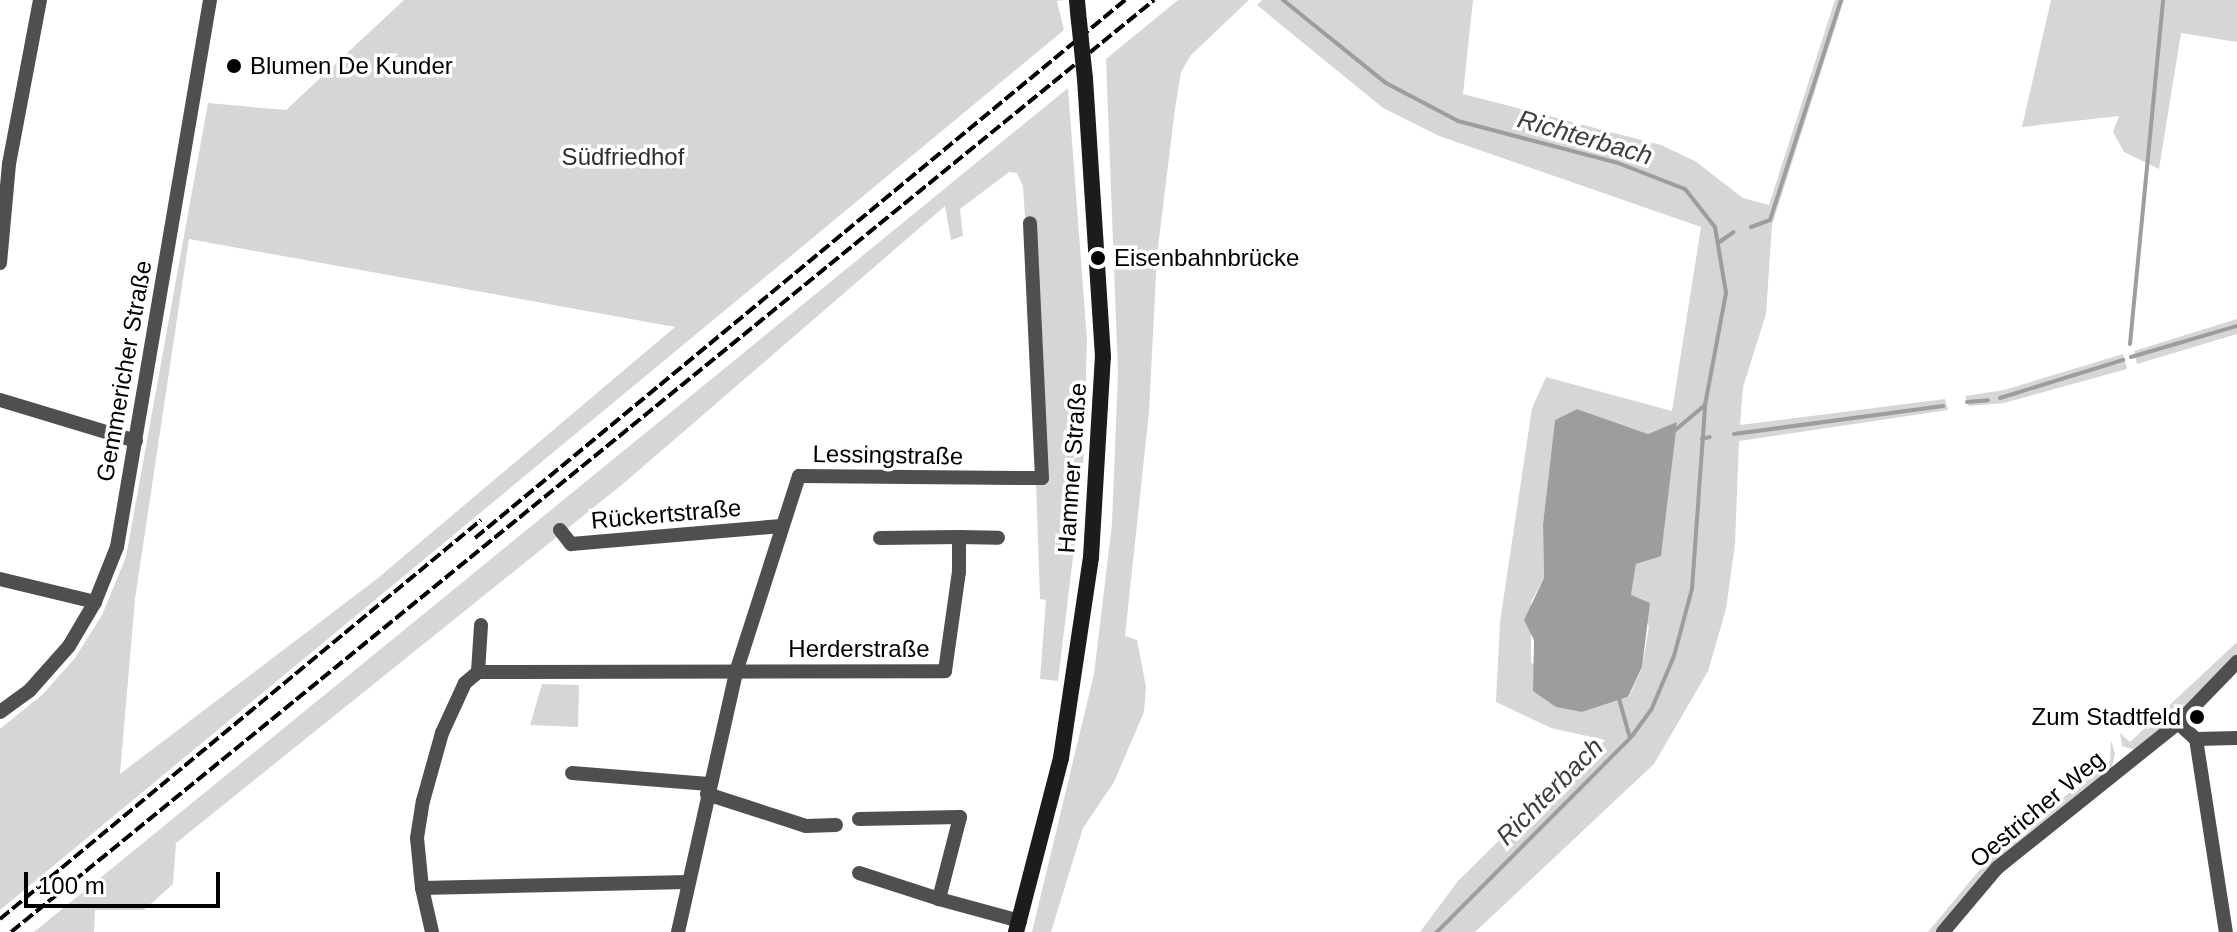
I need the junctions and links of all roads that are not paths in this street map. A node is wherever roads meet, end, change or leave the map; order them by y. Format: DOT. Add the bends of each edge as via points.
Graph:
graph roads {
  1 [pos="40,0"];
  2 [pos="210,0"];
  3 [pos="1077,0"];
  4 [pos="2,205"];
  5 [pos="1030,223"];
  6 [pos="0,263"];
  7 [pos="0,400"];
  8 [pos="136,441"];
  9 [pos="781,526"];
  10 [pos="560,530"];
  11 [pos="959,537"];
  12 [pos="880,538"];
  13 [pos="998,538"];
  14 [pos="0,579"];
  15 [pos="95,602"];
  16 [pos="481,625"];
  17 [pos="2237,662"];
  18 [pos="478,672"];
  19 [pos="736,672"];
  20 [pos="0,712"];
  21 [pos="2178,723"];
  22 [pos="2237,738"];
  23 [pos="2196,739"];
  24 [pos="572,773"];
  25 [pos="708,789"];
  26 [pos="859,819"];
  27 [pos="836,825"];
  28 [pos="859,873"];
  29 [pos="688,882"];
  30 [pos="422,888"];
  31 [pos="939,899"];
  32 [pos="1018,926"];
  33 [pos="432,932"];
  34 [pos="678,932"];
  35 [pos="1943,932"];
  36 [pos="2226,932"];
  1 -- 4 [label="street"];
  2 -- 8 [label="street, Gemmericher Straße"];
  3 -- 32 [label="main road, Hammer Straße, bridge" via="1103,357 1091,557 1061,758"];
  4 -- 6 [label="street"];
  5 -- 9 [label="street, Lessingstraße" via="1042,478 799,476"];
  7 -- 8 [label="street"];
  8 -- 15 [label="street, Gemmericher Straße" via="117,547"];
  9 -- 10 [label="street, Rückertstraße" via="571,544"];
  9 -- 19 [label="street, Lessingstraße"];
  11 -- 12 [label="street"];
  11 -- 13 [label="street"];
  11 -- 19 [label="street, Herderstraße" via="945,671"];
  14 -- 15 [label="street"];
  15 -- 20 [label="street, Gemmericher Straße" via="54,665"];
  16 -- 18 [label="street"];
  17 -- 21 [label="street, Oestricher Weg"];
  18 -- 19 [label="street"];
  18 -- 30 [label="street" via="465,683 453,707 423,801 417,838"];
  19 -- 25 [label="street, Lessingstraße"];
  21 -- 23 [label="street"];
  21 -- 35 [label="street, Oestricher Weg" via="1997,868"];
  22 -- 23 [label="street"];
  23 -- 36 [label="street"];
  24 -- 25 [label="street"];
  25 -- 27 [label="street" via="806,826"];
  25 -- 29 [label="street, Lessingstraße"];
  26 -- 31 [label="street" via="960,817"];
  28 -- 31 [label="street"];
  29 -- 30 [label="street"];
  29 -- 34 [label="street, Lessingstraße"];
  30 -- 33 [label="street"];
  31 -- 32 [label="street"];
}
